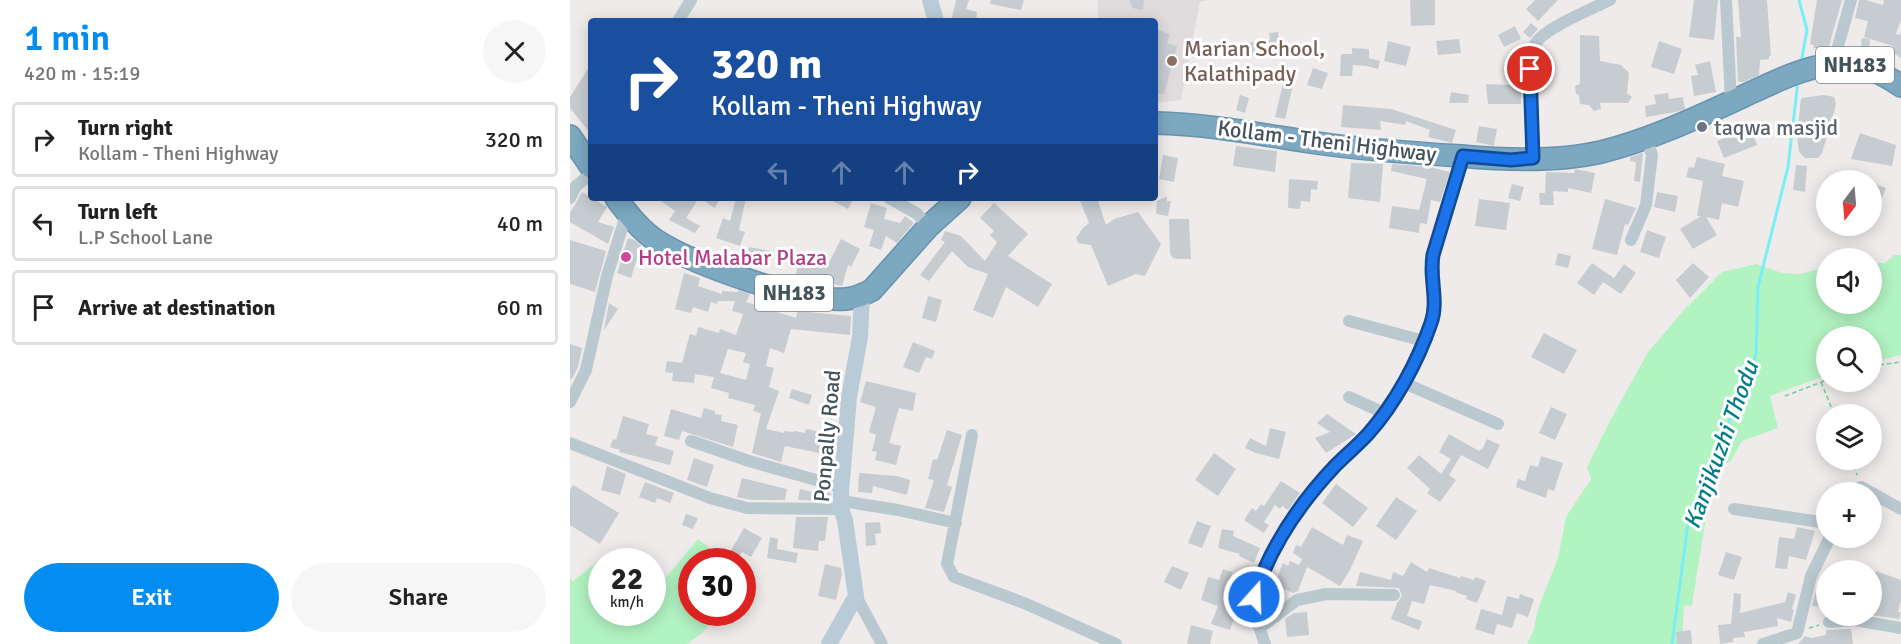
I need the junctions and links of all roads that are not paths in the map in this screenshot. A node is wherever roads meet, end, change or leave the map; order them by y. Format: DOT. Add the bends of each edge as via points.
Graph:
graph roads {
  1 [pos="691,0"];
  2 [pos="930,0"];
  3 [pos="1610,0"];
  4 [pos="1726,0"];
  5 [pos="1851,0"];
  6 [pos="680,18"];
  7 [pos="935,18"];
  8 [pos="1833,64"];
  9 [pos="1901,86"];
  10 [pos="1731,102"];
  11 [pos="1158,123"];
  12 [pos="570,136"];
  13 [pos="1646,137"];
  14 [pos="1463,156"];
  15 [pos="1533,158"];
  16 [pos="588,160"];
  17 [pos="588,163"];
  18 [pos="570,198"];
  19 [pos="894,201"];
  20 [pos="957,201"];
  21 [pos="621,205"];
  22 [pos="929,226"];
  23 [pos="1631,240"];
  24 [pos="862,296"];
  25 [pos="1348,321"];
  26 [pos="1424,340"];
  27 [pos="1404,383"];
  28 [pos="1349,397"];
  29 [pos="570,402"];
  30 [pos="1384,413"];
  31 [pos="1498,424"];
  32 [pos="972,435"];
  33 [pos="691,441"];
  34 [pos="570,443"];
  35 [pos="841,499"];
  36 [pos="1882,499"];
  37 [pos="1734,509"];
  38 [pos="1901,509"];
  39 [pos="1816,521"];
  40 [pos="956,523"];
  41 [pos="1824,548"];
  42 [pos="1394,595"];
  43 [pos="856,596"];
  44 [pos="1882,625"];
  45 [pos="1261,627"];
  46 [pos="1901,628"];
  47 [pos="1768,643"];
  48 [pos="829,644"];
  49 [pos="882,644"];
  50 [pos="1117,644"];
  51 [pos="1265,644"];
  1 -- 6 [label="street"];
  2 -- 7 [label="main road"];
  3 -- 15 [label="street" via="1551,30 1533,47 1529,90"];
  4 -- 10 [label="street"];
  5 -- 8 [label="street"];
  8 -- 9 [label="highway, NH183" via="1863,67"];
  8 -- 10 [label="highway, Kollam - Theni Highway / NH183" via="1774,82"];
  10 -- 13 [label="highway, Kollam - Theni Highway / NH183"];
  11 -- 14 [label="highway, Kollam - Theni Highway / NH183" via="1338,146"];
  12 -- 16 [label="highway"];
  13 -- 15 [label="highway, Kollam - Theni Highway / NH183" via="1590,154"];
  13 -- 23 [label="street" via="1652,155 1646,205"];
  14 -- 15 [label="highway, Kollam - Theni Highway / NH183"];
  14 -- 26 [label="street" via="1433,255 1433,312"];
  17 -- 18 [label="street"];
  19 -- 22 [label="street"];
  20 -- 22 [label="highway, NH183"];
  21 -- 24 [label="highway, NH183" via="657,241 694,260 782,290 846,299"];
  21 -- 29 [label="street" via="586,370"];
  22 -- 24 [label="highway, NH183" via="883,279"];
  24 -- 35 [label="main road, Ponpally Road"];
  25 -- 26 [label="street"];
  26 -- 27 [label="street"];
  27 -- 30 [label="street"];
  27 -- 31 [label="street"];
  28 -- 30 [label="street"];
  30 -- 45 [label="street" via="1308,496 1274,548 1254,597 1253,609"];
  32 -- 40 [label="street"];
  33 -- 35 [label="street"];
  34 -- 35 [label="street" via="710,498 747,508"];
  35 -- 40 [label="street"];
  35 -- 43 [label="main road, Ponpally Road"];
  36 -- 38 [label="street"];
  37 -- 39 [label="street"];
  40 -- 50 [label="street" via="947,564 954,577"];
  41 -- 47 [label="street" via="1810,576 1797,633"];
  42 -- 45 [label="street" via="1326,594 1297,600"];
  43 -- 48 [label="main road"];
  43 -- 49 [label="street"];
  44 -- 46 [label="street"];
  45 -- 51 [label="street"];
}
